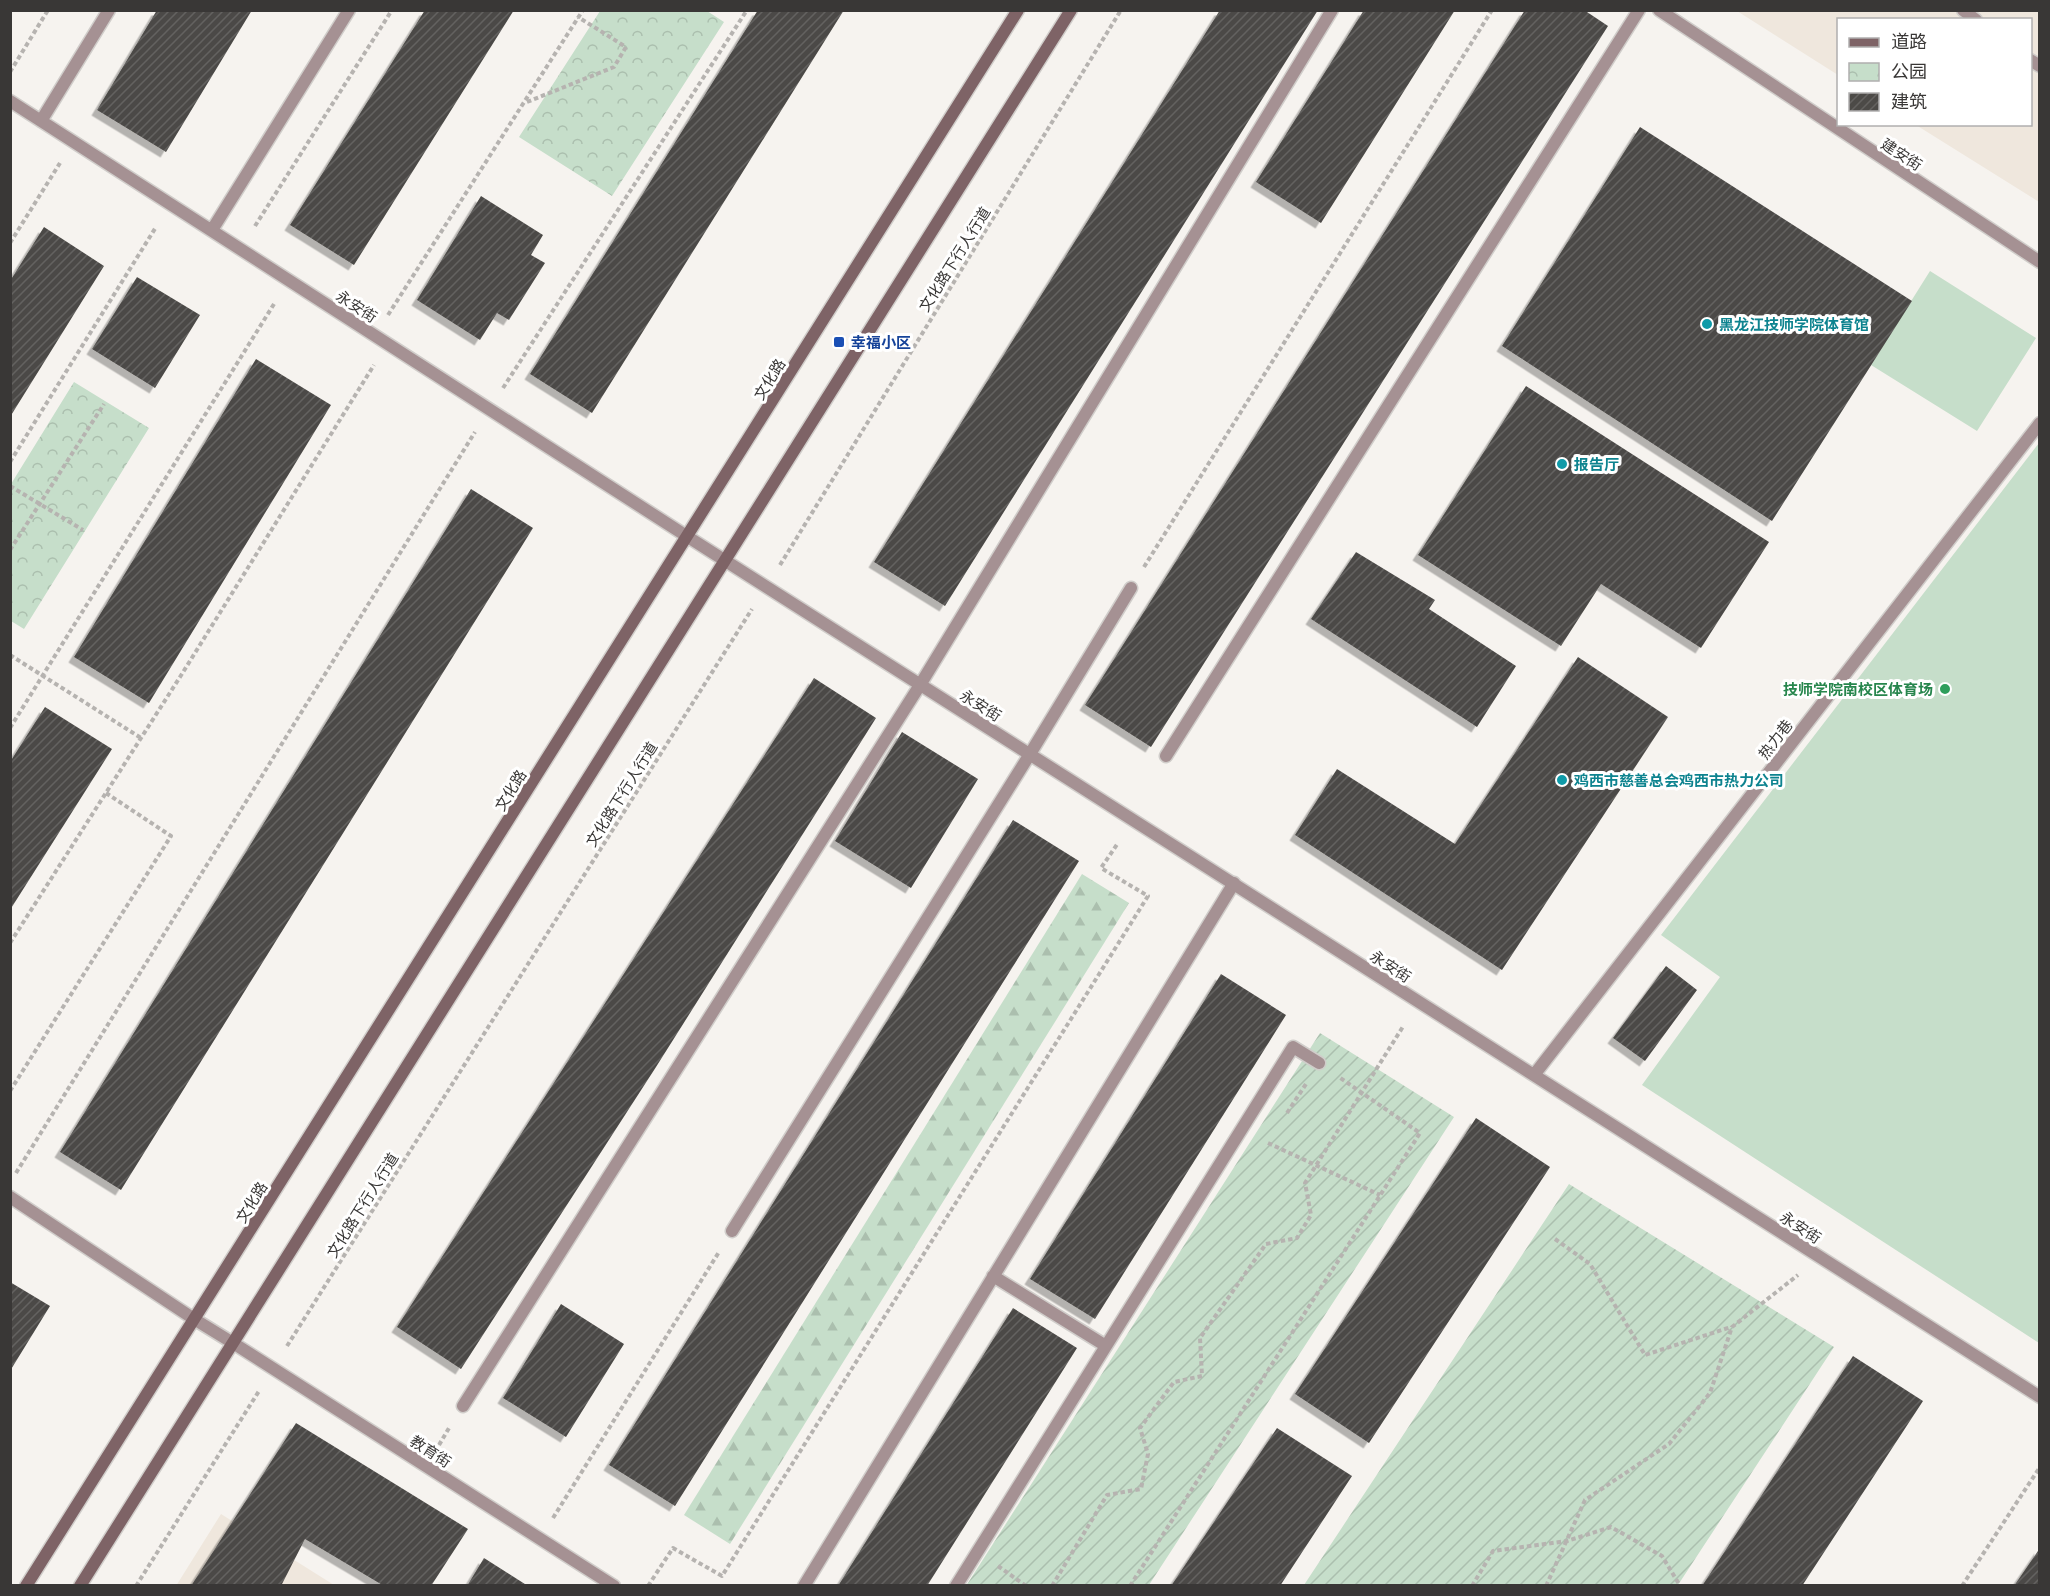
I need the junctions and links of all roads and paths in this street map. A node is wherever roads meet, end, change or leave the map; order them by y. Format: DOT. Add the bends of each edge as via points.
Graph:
graph roads {
  1 [pos="48,10"];
  2 [pos="109,10"];
  3 [pos="349,10"];
  4 [pos="392,10"];
  5 [pos="583,10"];
  6 [pos="747,10"];
  7 [pos="1018,10"];
  8 [pos="1071,10"];
  9 [pos="1121,10"];
  10 [pos="1332,10"];
  11 [pos="1492,10"];
  12 [pos="1639,10"];
  13 [pos="1659,10"];
  14 [pos="579,17"];
  15 [pos="10,72"];
  16 [pos="10,101"];
  17 [pos="525,103"];
  18 [pos="41,121"];
  19 [pos="73,141"];
  20 [pos="170,204"];
  21 [pos="212,230"];
  22 [pos="10,243"];
  23 [pos="240,249"];
  24 [pos="2040,262"];
  25 [pos="289,280"];
  26 [pos="375,336"];
  27 [pos="387,344"];
  28 [pos="104,404"];
  29 [pos="489,409"];
  30 [pos="2040,423"];
  31 [pos="10,462"];
  32 [pos="10,486"];
  33 [pos="40,504"];
  34 [pos="83,530"];
  35 [pos="688,537"];
  36 [pos="10,550"];
  37 [pos="726,561"];
  38 [pos="766,587"];
  39 [pos="1131,588"];
  40 [pos="10,655"];
  41 [pos="42,676"];
  42 [pos="920,685"];
  43 [pos="10,728"];
  44 [pos="141,738"];
  45 [pos="1030,754"];
  46 [pos="1166,756"];
  47 [pos="106,793"];
  48 [pos="1101,868"];
  49 [pos="1234,884"];
  50 [pos="10,943"];
  51 [pos="1419,1002"];
  52 [pos="1319,1063"];
  53 [pos="1534,1075"];
  54 [pos="10,1091"];
  55 [pos="1362,1093"];
  56 [pos="1281,1123"];
  57 [pos="1262,1153"];
  58 [pos="10,1182"];
  59 [pos="1380,1195"];
  60 [pos="10,1197"];
  61 [pos="732,1231"];
  62 [pos="1555,1239"];
  63 [pos="1820,1257"];
  64 [pos="993,1276"];
  65 [pos="194,1319"];
  66 [pos="1732,1327"];
  67 [pos="232,1343"];
  68 [pos="1106,1346"];
  69 [pos="273,1368"];
  70 [pos="2038,1393"];
  71 [pos="463,1406"];
  72 [pos="426,1466"];
  73 [pos="2040,1467"];
  74 [pos="540,1539"];
  75 [pos="1567,1541"];
  76 [pos="991,1575"];
  77 [pos="1679,1584"];
  78 [pos="26,1586"];
  79 [pos="80,1586"];
  80 [pos="136,1586"];
  81 [pos="614,1586"];
  82 [pos="648,1586"];
  83 [pos="804,1586"];
  84 [pos="956,1586"];
  85 [pos="1026,1586"];
  86 [pos="1052,1586"];
  87 [pos="1130,1586"];
  88 [pos="1472,1586"];
  89 [pos="1546,1586"];
  90 [pos="1962,1586"];
  1 -- 15 [label="path"];
  2 -- 18 [label="street"];
  3 -- 21 [label="street"];
  4 -- 23 [label="path"];
  5 -- 14 [label="path"];
  6 -- 29 [label="path"];
  7 -- 35 [label="main road, 文化路"];
  8 -- 37 [label="main road"];
  9 -- 38 [label="path, 文化路下行人行道"];
  10 -- 42 [label="street"];
  11 -- 39 [label="path"];
  12 -- 46 [label="street"];
  13 -- 24 [label="street, 建安街"];
  14 -- 17 [label="path"];
  14 -- 17 [label="path" via="626,47 614,68"];
  16 -- 18 [label="street, 永安街"];
  17 -- 26 [label="path"];
  18 -- 19 [label="street, 永安街"];
  19 -- 20 [label="street, 永安街"];
  19 -- 22 [label="path"];
  20 -- 21 [label="street, 永安街"];
  20 -- 31 [label="path"];
  21 -- 23 [label="street, 永安街"];
  23 -- 25 [label="street, 永安街"];
  25 -- 26 [label="street, 永安街"];
  25 -- 41 [label="path"];
  26 -- 27 [label="street, 永安街"];
  27 -- 29 [label="street, 永安街"];
  27 -- 44 [label="path"];
  28 -- 33 [label="path"];
  29 -- 35 [label="street, 永安街"];
  29 -- 58 [label="path"];
  30 -- 53 [label="street, 热力巷"];
  32 -- 33 [label="path"];
  33 -- 34 [label="path"];
  33 -- 36 [label="path"];
  35 -- 37 [label="street, 永安街"];
  35 -- 65 [label="main road, 文化路"];
  37 -- 38 [label="street, 永安街"];
  37 -- 67 [label="main road"];
  38 -- 42 [label="street, 永安街"];
  38 -- 69 [label="path, 文化路下行人行道"];
  39 -- 45 [label="street"];
  40 -- 41 [label="path"];
  41 -- 43 [label="path"];
  41 -- 44 [label="path"];
  42 -- 45 [label="street, 永安街"];
  42 -- 71 [label="street"];
  44 -- 47 [label="path"];
  45 -- 49 [label="street, 永安街"];
  45 -- 61 [label="street"];
  47 -- 50 [label="path"];
  47 -- 54 [label="path" via="171,836"];
  48 -- 82 [label="path" via="1148,896 722,1576 672,1548"];
  49 -- 51 [label="street, 永安街"];
  49 -- 64 [label="street"];
  51 -- 53 [label="street, 永安街"];
  51 -- 55 [label="path"];
  52 -- 55 [label="path"];
  52 -- 56 [label="path"];
  52 -- 68 [label="street" via="1293,1047"];
  53 -- 63 [label="street, 永安街"];
  55 -- 59 [label="path" via="1420,1133"];
  55 -- 86 [label="path" via="1305,1183 1311,1215 1297,1238 1266,1244 1200,1338 1202,1376 1174,1382 1140,1428 1148,1454 1141,1489 1107,1495"];
  57 -- 59 [label="path" via="1268,1143"];
  59 -- 87 [label="path"];
  60 -- 65 [label="street"];
  61 -- 74 [label="path"];
  62 -- 66 [label="path" via="1590,1264 1645,1355"];
  63 -- 66 [label="path"];
  63 -- 70 [label="street, 永安街"];
  64 -- 68 [label="street"];
  64 -- 83 [label="street"];
  65 -- 67 [label="street, 教育街"];
  65 -- 78 [label="main road, 文化路"];
  66 -- 75 [label="path" via="1710,1393 1669,1444 1586,1500"];
  67 -- 69 [label="street, 教育街"];
  67 -- 79 [label="main road"];
  68 -- 84 [label="street"];
  69 -- 72 [label="street, 教育街"];
  69 -- 80 [label="path, 文化路下行人行道"];
  71 -- 72 [label="path"];
  72 -- 74 [label="street, 教育街"];
  73 -- 90 [label="path"];
  74 -- 81 [label="street, 教育街"];
  75 -- 77 [label="path" via="1611,1527 1662,1556"];
  75 -- 88 [label="path" via="1493,1551"];
  75 -- 89 [label="path"];
  76 -- 85 [label="path" via="998,1565"];
}
